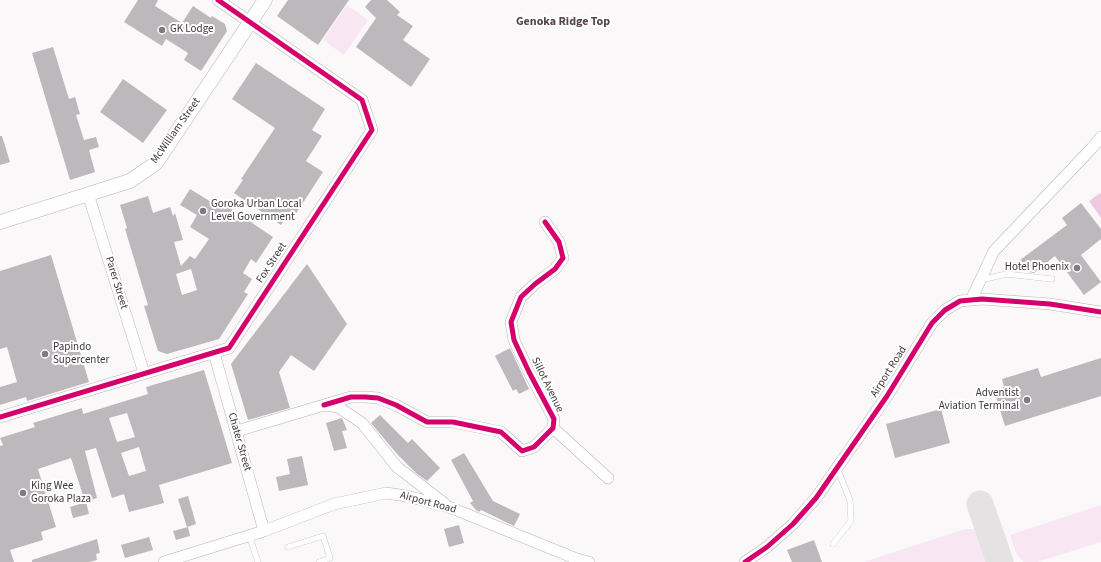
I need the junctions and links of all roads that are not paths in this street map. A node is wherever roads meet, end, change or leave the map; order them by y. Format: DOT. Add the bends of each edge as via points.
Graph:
graph roads {
  1 [pos="218,0"];
  2 [pos="265,0"];
  3 [pos="250,23"];
  4 [pos="1101,137"];
  5 [pos="88,194"];
  6 [pos="0,222"];
  7 [pos="545,222"];
  8 [pos="1052,279"];
  9 [pos="980,280"];
  10 [pos="971,300"];
  11 [pos="1101,312"];
  12 [pos="214,353"];
  13 [pos="144,373"];
  14 [pos="324,405"];
  15 [pos="0,417"];
  16 [pos="553,428"];
  17 [pos="237,431"];
  18 [pos="837,467"];
  19 [pos="608,478"];
  20 [pos="449,507"];
  21 [pos="264,531"];
  22 [pos="249,535"];
  23 [pos="833,544"];
  24 [pos="288,547"];
  25 [pos="164,562"];
  26 [pos="258,562"];
  27 [pos="319,562"];
  28 [pos="589,562"];
  29 [pos="745,562"];
  1 -- 3 [label="street"];
  2 -- 3 [label="street, McWilliam Street"];
  3 -- 5 [label="street, McWilliam Street" via="156,163 130,181"];
  3 -- 12 [label="street, Fox Street" via="362,100 372,130 229,348"];
  4 -- 9 [label="street" via="994,251"];
  5 -- 6 [label="street, McWilliam Street"];
  5 -- 13 [label="street, Parer Street"];
  7 -- 16 [label="street, Sillot Avenue" via="560,242 563,258 555,269 521,297 510,322 514,340 554,419"];
  8 -- 9 [label="lane" via="1006,274"];
  9 -- 10 [label="street"];
  10 -- 11 [label="street, Airport Road" via="1050,304"];
  10 -- 18 [label="street, Airport Road" via="960,302 945,310 932,323 887,396"];
  12 -- 13 [label="street, Fox Street"];
  12 -- 17 [label="street, Chater Street"];
  13 -- 15 [label="street, Fox Street"];
  14 -- 16 [label="street, Sillot Avenue" via="351,397 378,398 427,422 453,422 501,432 522,451 534,447"];
  14 -- 17 [label="street"];
  14 -- 20 [label="street" via="338,407 362,423 397,467"];
  16 -- 19 [label="street"];
  17 -- 21 [label="street, Chater Street"];
  18 -- 23 [label="lane" via="850,500 851,521"];
  18 -- 29 [label="street, Airport Road" via="816,498 793,524"];
  20 -- 21 [label="street, Airport Road" via="386,493 334,504"];
  20 -- 28 [label="street, Airport Road"];
  21 -- 22 [label="street, Airport Road"];
  22 -- 25 [label="street, Airport Road"];
  22 -- 26 [label="lane"];
  24 -- 27 [label="lane" via="323,536 330,558"];
}
